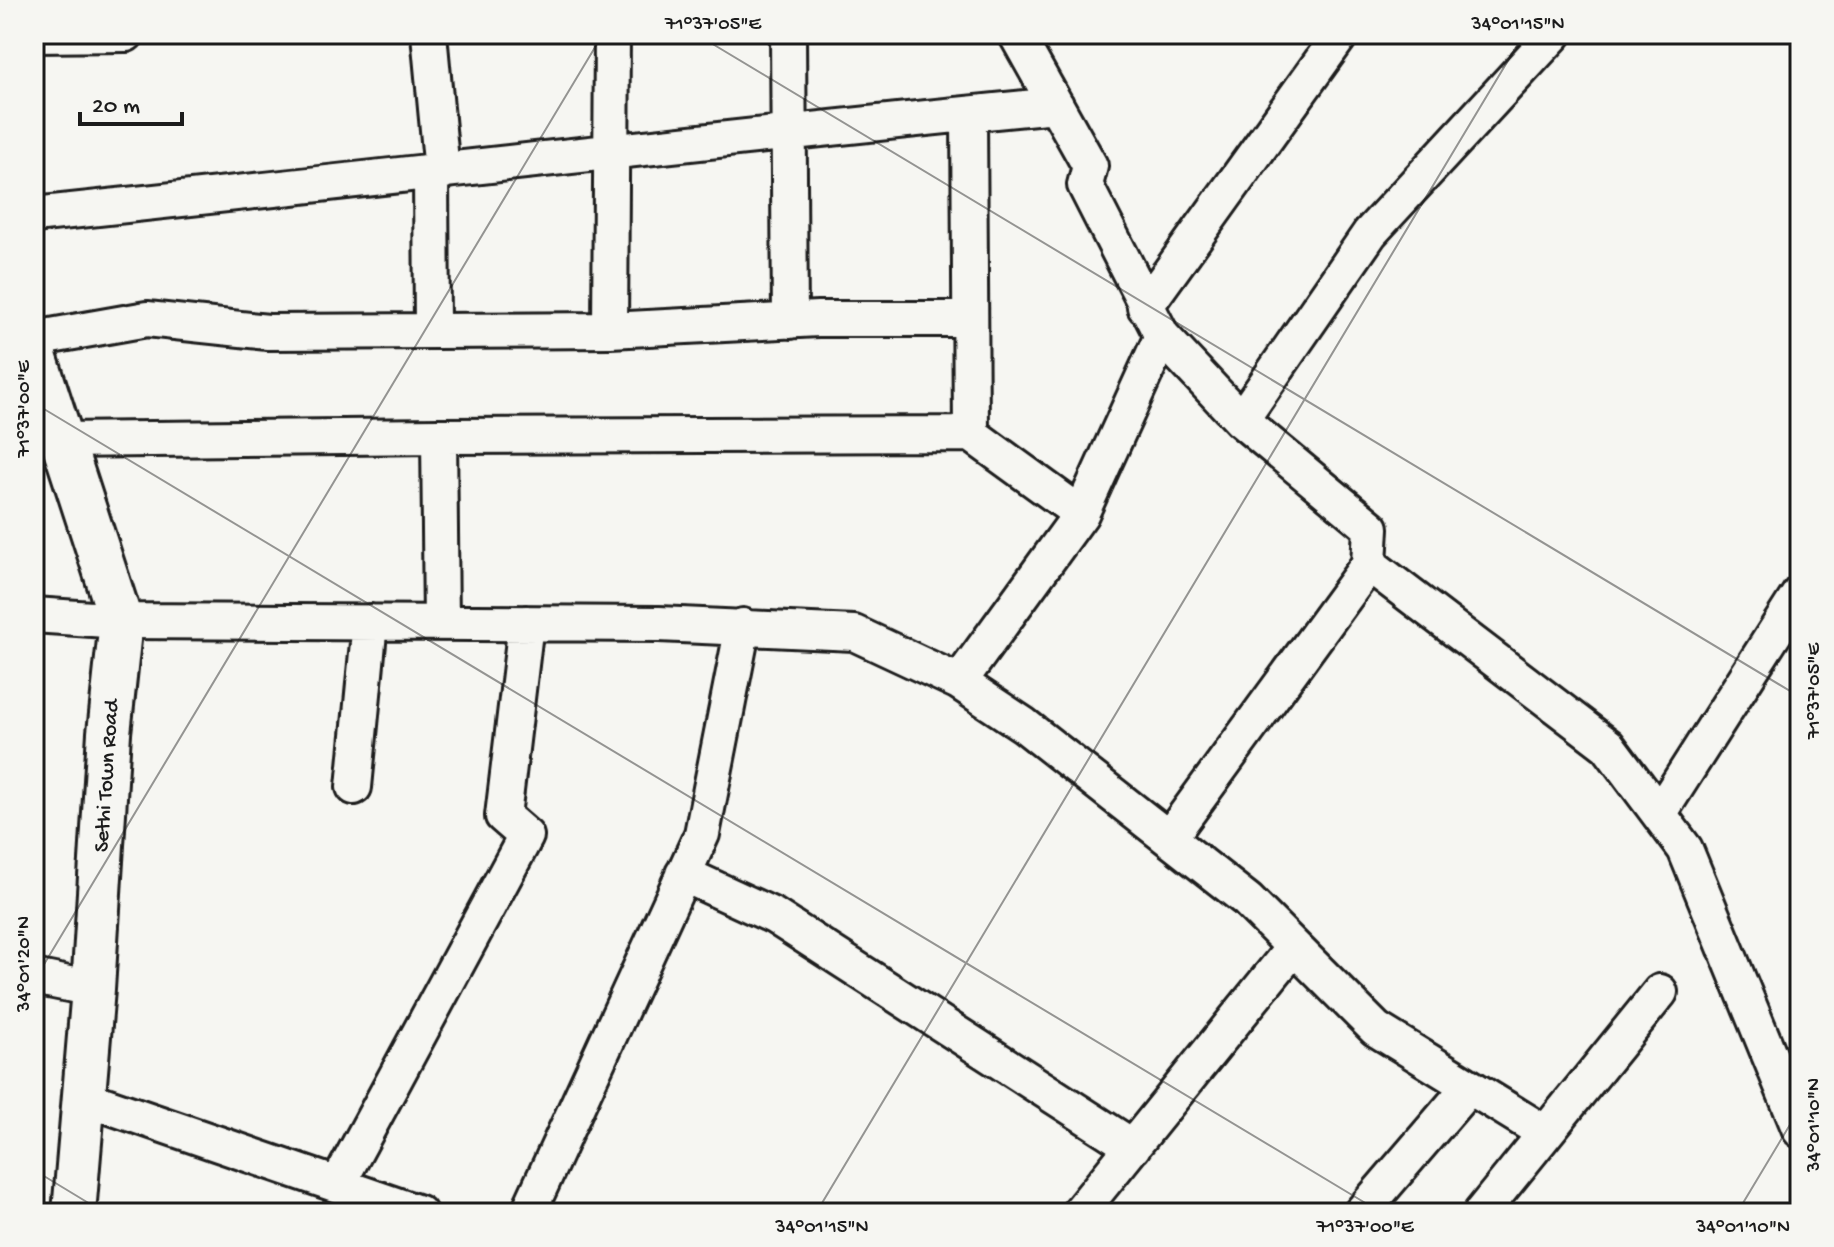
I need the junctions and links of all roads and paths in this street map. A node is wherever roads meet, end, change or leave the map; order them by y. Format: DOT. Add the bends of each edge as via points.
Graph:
graph roads {
  1 [pos="126,34"];
  2 [pos="429,34"];
  3 [pos="612,34"];
  4 [pos="788,34"];
  5 [pos="1016,34"];
  6 [pos="1341,34"];
  7 [pos="1554,34"];
  8 [pos="34,35"];
  9 [pos="1056,105"];
  10 [pos="969,114"];
  11 [pos="788,131"];
  12 [pos="611,150"];
  13 [pos="436,172"];
  14 [pos="34,215"];
  15 [pos="969,319"];
  16 [pos="790,321"];
  17 [pos="1154,322"];
  18 [pos="432,330"];
  19 [pos="610,330"];
  20 [pos="34,339"];
  21 [pos="34,353"];
  22 [pos="1241,420"];
  23 [pos="971,434"];
  24 [pos="439,436"];
  25 [pos="61,440"];
  26 [pos="1081,514"];
  27 [pos="1369,564"];
  28 [pos="1800,593"];
  29 [pos="34,615"];
  30 [pos="121,621"];
  31 [pos="370,622"];
  32 [pos="441,623"];
  33 [pos="526,623"];
  34 [pos="743,626"];
  35 [pos="959,682"];
  36 [pos="354,787"];
  37 [pos="1659,814"];
  38 [pos="1169,838"];
  39 [pos="683,874"];
  40 [pos="1294,947"];
  41 [pos="34,977"];
  42 [pos="93,989"];
  43 [pos="1660,992"];
  44 [pos="1469,1087"];
  45 [pos="82,1097"];
  46 [pos="1800,1130"];
  47 [pos="1545,1133"];
  48 [pos="1133,1147"];
  49 [pos="355,1197"];
  50 [pos="74,1213"];
  51 [pos="419,1213"];
  52 [pos="528,1213"];
  53 [pos="1079,1213"];
  54 [pos="1361,1213"];
  55 [pos="1481,1213"];
  1 -- 8 [label="street"];
  2 -- 13 [label="street"];
  3 -- 12 [label="street"];
  4 -- 11 [label="street"];
  5 -- 9 [label="street"];
  6 -- 17 [label="street"];
  7 -- 22 [label="street" via="1370,233"];
  9 -- 10 [label="street"];
  9 -- 17 [label="street" via="1090,166 1085,185"];
  10 -- 11 [label="street"];
  10 -- 15 [label="street"];
  11 -- 12 [label="street"];
  11 -- 16 [label="street"];
  12 -- 13 [label="street"];
  12 -- 19 [label="street"];
  13 -- 14 [label="street"];
  13 -- 18 [label="street"];
  15 -- 16 [label="street"];
  15 -- 23 [label="street"];
  16 -- 19 [label="street"];
  17 -- 22 [label="street"];
  17 -- 26 [label="street"];
  18 -- 19 [label="street"];
  18 -- 20 [label="street" via="268,332 147,319"];
  21 -- 25 [label="street, Sethi Town Road"];
  22 -- 27 [label="street" via="1371,528"];
  23 -- 24 [label="street"];
  23 -- 26 [label="street"];
  24 -- 25 [label="street"];
  24 -- 32 [label="street"];
  25 -- 30 [label="street, Sethi Town Road"];
  26 -- 35 [label="street"];
  27 -- 37 [label="street" via="1608,746"];
  27 -- 38 [label="street"];
  28 -- 37 [label="street"];
  29 -- 30 [label="street"];
  30 -- 31 [label="street"];
  30 -- 42 [label="street, Sethi Town Road"];
  31 -- 32 [label="street"];
  31 -- 36 [label="street"];
  32 -- 33 [label="street"];
  33 -- 34 [label="street"];
  33 -- 49 [label="street" via="503,816 526,836"];
  34 -- 35 [label="street" via="854,633"];
  34 -- 39 [label="street" via="702,834"];
  35 -- 38 [label="street" via="1024,725"];
  37 -- 46 [label="street" via="1685,849"];
  38 -- 40 [label="street" via="1247,900"];
  39 -- 48 [label="street" via="774,916"];
  39 -- 52 [label="street"];
  40 -- 44 [label="street" via="1376,1029"];
  40 -- 48 [label="street"];
  41 -- 42 [label="street"];
  42 -- 45 [label="street, Sethi Town Road"];
  43 -- 47 [label="street"];
  44 -- 47 [label="street"];
  44 -- 54 [label="street"];
  45 -- 49 [label="street"];
  45 -- 50 [label="street, Sethi Town Road"];
  47 -- 55 [label="street"];
  48 -- 53 [label="street"];
  49 -- 51 [label="street"];
}
